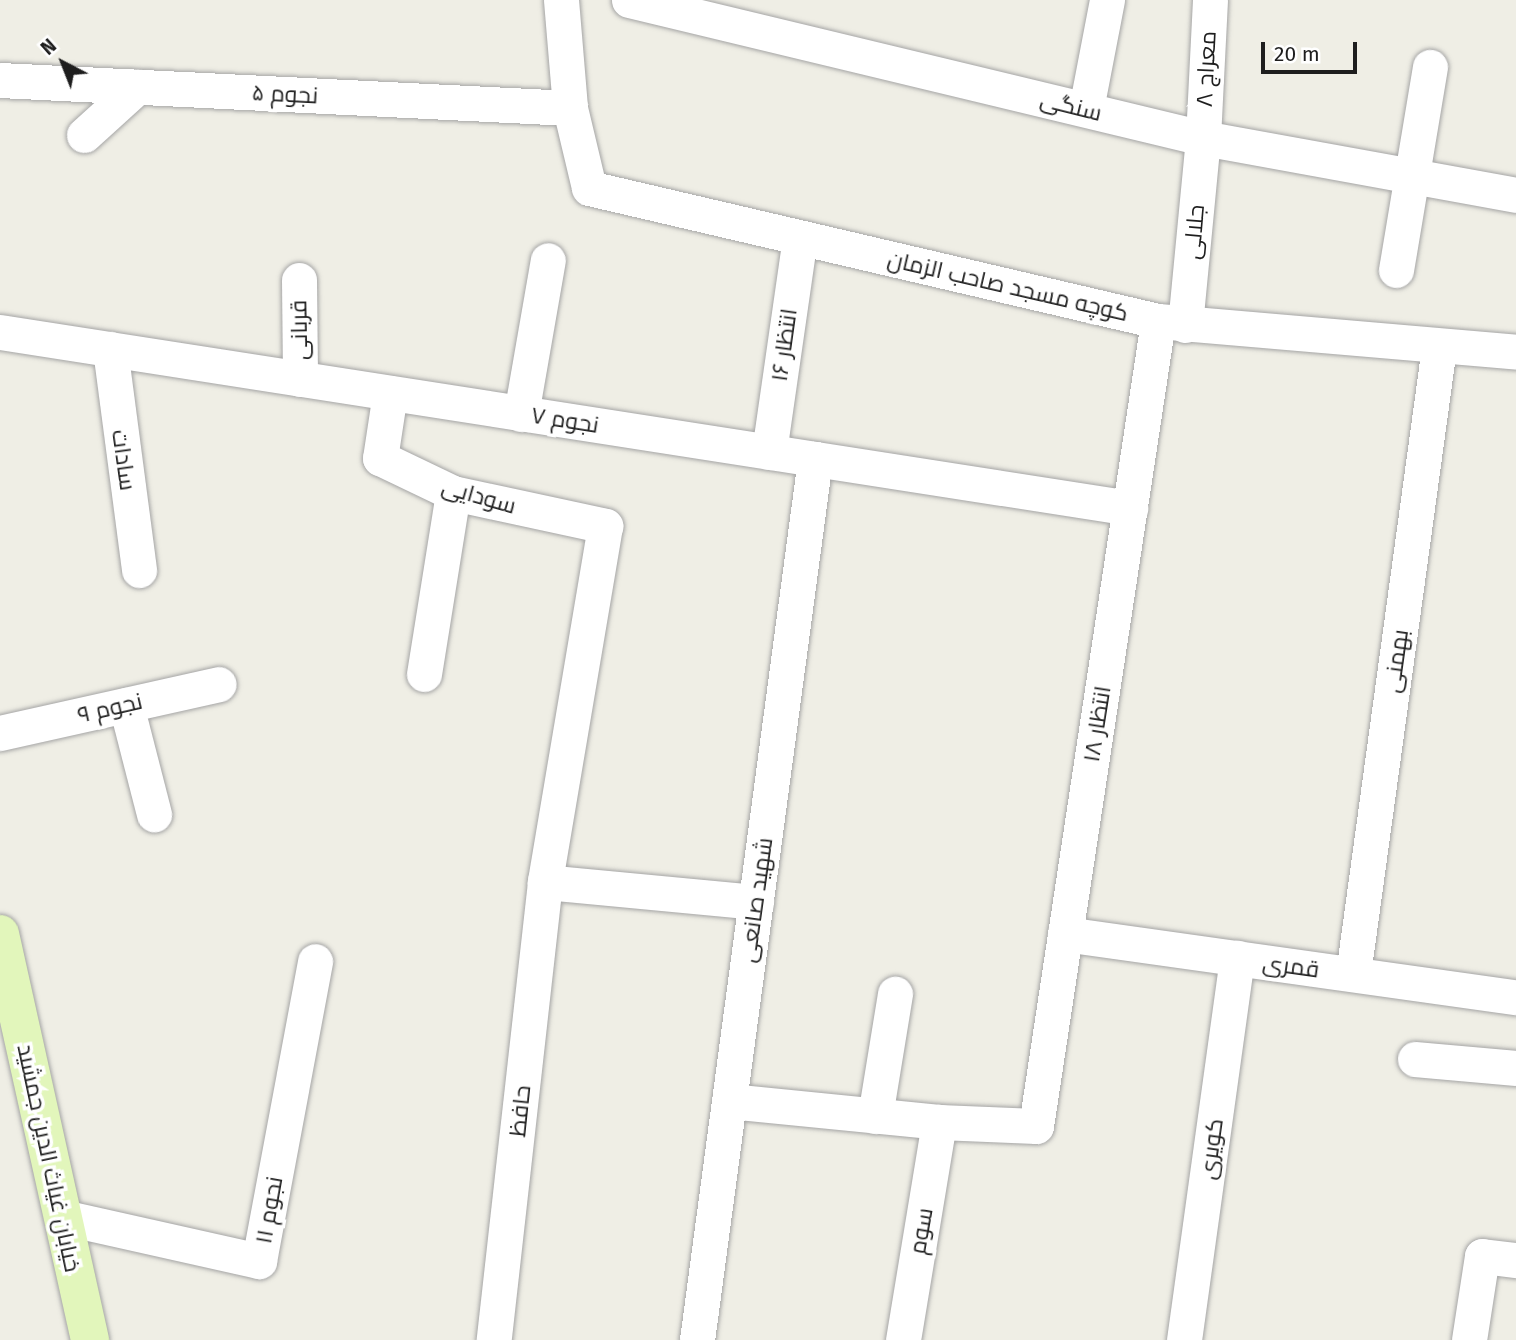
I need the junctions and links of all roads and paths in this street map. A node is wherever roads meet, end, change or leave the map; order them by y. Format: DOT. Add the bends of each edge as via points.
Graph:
graph roads {
  1 [pos="561,0"];
  2 [pos="629,0"];
  3 [pos="1107,0"];
  4 [pos="1210,0"];
  5 [pos="1430,67"];
  6 [pos="0,80"];
  7 [pos="137,87"];
  8 [pos="570,108"];
  9 [pos="1086,109"];
  10 [pos="84,135"];
  11 [pos="1203,138"];
  12 [pos="1411,174"];
  13 [pos="1516,195"];
  14 [pos="800,238"];
  15 [pos="548,260"];
  16 [pos="1396,270"];
  17 [pos="299,280"];
  18 [pos="1172,323"];
  19 [pos="0,332"];
  20 [pos="1439,347"];
  21 [pos="110,349"];
  22 [pos="1516,352"];
  23 [pos="300,379"];
  24 [pos="390,393"];
  25 [pos="521,414"];
  26 [pos="769,452"];
  27 [pos="815,459"];
  28 [pos="453,493"];
  29 [pos="1130,508"];
  30 [pos="605,526"];
  31 [pos="139,570"];
  32 [pos="424,674"];
  33 [pos="219,684"];
  34 [pos="126,705"];
  35 [pos="0,733"];
  36 [pos="154,814"];
  37 [pos="545,882"];
  38 [pos="755,902"];
  39 [pos="1065,934"];
  40 [pos="1,940"];
  41 [pos="1237,958"];
  42 [pos="314,961"];
  43 [pos="1353,974"];
  44 [pos="895,993"];
  45 [pos="1516,998"];
  46 [pos="1415,1059"];
  47 [pos="1516,1068"];
  48 [pos="729,1101"];
  49 [pos="875,1116"];
  50 [pos="939,1122"];
  51 [pos="62,1217"];
  52 [pos="1516,1260"];
  53 [pos="90,1340"];
  54 [pos="494,1340"];
  55 [pos="697,1340"];
  56 [pos="903,1340"];
  57 [pos="1184,1340"];
  58 [pos="1469,1340"];
  1 -- 8 [label="street"];
  2 -- 9 [label="street, سنگی"];
  3 -- 9 [label="street"];
  4 -- 11 [label="street, معراج ۸"];
  5 -- 12 [label="street"];
  6 -- 7 [label="street, نجوم ۵"];
  7 -- 8 [label="street, نجوم ۵"];
  7 -- 10 [label="street"];
  8 -- 14 [label="street, کوچه مسجد صاحب الزمان" via="589,188"];
  9 -- 11 [label="street, سنگی"];
  11 -- 12 [label="street, سنگی"];
  11 -- 18 [label="street, جلالی"];
  12 -- 13 [label="street, سنگی"];
  12 -- 16 [label="street"];
  14 -- 18 [label="street, کوچه مسجد صاحب الزمان"];
  14 -- 26 [label="street, انتظار ۱۶"];
  15 -- 25 [label="street"];
  17 -- 23 [label="street, قربانی"];
  18 -- 20 [label="street, کوچه مسجد صاحب الزمان"];
  18 -- 29 [label="street, انتظار ۱۸"];
  19 -- 21 [label="street, نجوم ۷"];
  20 -- 22 [label="street, کوچه مسجد صاحب الزمان"];
  20 -- 43 [label="street, بهمنی"];
  21 -- 23 [label="street, نجوم ۷"];
  21 -- 31 [label="street, سادات"];
  23 -- 24 [label="street, نجوم ۷"];
  24 -- 25 [label="street, نجوم ۷"];
  24 -- 28 [label="street, سودایی" via="380,458"];
  25 -- 26 [label="street, نجوم ۷"];
  26 -- 27 [label="street, نجوم ۷"];
  27 -- 29 [label="street, نجوم ۷"];
  27 -- 38 [label="street, شهید صانعی"];
  28 -- 30 [label="street, سودایی"];
  28 -- 32 [label="street"];
  29 -- 39 [label="street, انتظار ۱۸"];
  30 -- 37 [label="street, حافظ"];
  33 -- 34 [label="street, نجوم ۹"];
  34 -- 35 [label="street, نجوم ۹"];
  34 -- 36 [label="street"];
  37 -- 38 [label="street"];
  37 -- 54 [label="street, حافظ"];
  38 -- 48 [label="street, شهید صانعی"];
  39 -- 41 [label="street, قمری"];
  39 -- 50 [label="street, انتظار ۱۸" via="1036,1126"];
  40 -- 51 [label="main road, خیابان غیاث الدین جمشید"];
  41 -- 43 [label="street, قمری"];
  41 -- 57 [label="street, کویری"];
  42 -- 51 [label="street, نجوم ۱۱" via="259,1261"];
  43 -- 45 [label="street, قمری"];
  44 -- 49 [label="street"];
  46 -- 47 [label="street"];
  48 -- 49 [label="street"];
  48 -- 55 [label="street, شهید صانعی"];
  49 -- 50 [label="street"];
  50 -- 56 [label="street, سوم"];
  51 -- 53 [label="main road, خیابان غیاث الدین جمشید"];
  52 -- 58 [label="street" via="1482,1256"];
}
